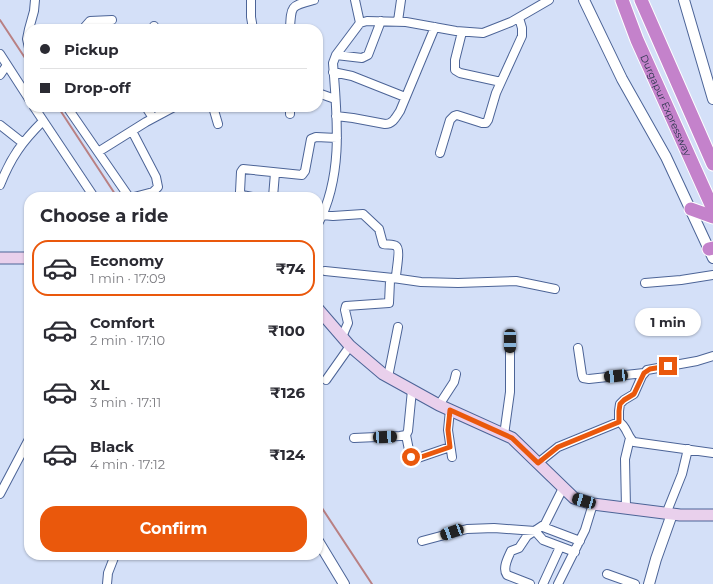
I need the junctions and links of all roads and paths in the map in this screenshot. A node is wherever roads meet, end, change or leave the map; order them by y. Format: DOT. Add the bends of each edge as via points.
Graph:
graph roads {
  1 [pos="35,0"];
  2 [pos="251,0"];
  3 [pos="314,0"];
  4 [pos="355,0"];
  5 [pos="401,0"];
  6 [pos="549,0"];
  7 [pos="584,0"];
  8 [pos="622,0"];
  9 [pos="641,0"];
  10 [pos="684,0"];
  11 [pos="519,18"];
  12 [pos="112,20"];
  13 [pos="381,21"];
  14 [pos="398,21"];
  15 [pos="360,23"];
  16 [pos="30,24"];
  17 [pos="87,24"];
  18 [pos="252,24"];
  19 [pos="290,24"];
  20 [pos="435,26"];
  21 [pos="462,32"];
  22 [pos="0,54"];
  23 [pos="336,55"];
  24 [pos="7,65"];
  25 [pos="333,72"];
  26 [pos="0,75"];
  27 [pos="501,82"];
  28 [pos="24,91"];
  29 [pos="323,96"];
  30 [pos="406,97"];
  31 [pos="335,99"];
  32 [pos="713,99"];
  33 [pos="38,112"];
  34 [pos="70,112"];
  35 [pos="149,112"];
  36 [pos="163,112"];
  37 [pos="214,112"];
  38 [pos="336,116"];
  39 [pos="153,118"];
  40 [pos="44,121"];
  41 [pos="218,124"];
  42 [pos="0,125"];
  43 [pos="132,131"];
  44 [pos="337,138"];
  45 [pos="22,143"];
  46 [pos="98,152"];
  47 [pos="440,153"];
  48 [pos="713,164"];
  49 [pos="275,173"];
  50 [pos="0,185"];
  51 [pos="91,192"];
  52 [pos="126,192"];
  53 [pos="153,192"];
  54 [pos="240,192"];
  55 [pos="273,192"];
  56 [pos="323,203"];
  57 [pos="691,209"];
  58 [pos="713,209"];
  59 [pos="323,215"];
  60 [pos="713,217"];
  61 [pos="712,252"];
  62 [pos="0,258"];
  63 [pos="24,258"];
  64 [pos="325,271"];
  65 [pos="713,275"];
  66 [pos="394,278"];
  67 [pos="645,283"];
  68 [pos="555,289"];
  69 [pos="323,315"];
  70 [pos="398,326"];
  71 [pos="346,341"];
  72 [pos="510,341"];
  73 [pos="578,348"];
  74 [pos="713,356"];
  75 [pos="644,373"];
  76 [pos="456,374"];
  77 [pos="388,377"];
  78 [pos="326,380"];
  79 [pos="412,390"];
  80 [pos="439,405"];
  81 [pos="450,410"];
  82 [pos="619,422"];
  83 [pos="406,435"];
  84 [pos="504,435"];
  85 [pos="354,438"];
  86 [pos="630,438"];
  87 [pos="450,447"];
  88 [pos="24,448"];
  89 [pos="688,449"];
  90 [pos="713,453"];
  91 [pos="452,457"];
  92 [pos="538,463"];
  93 [pos="563,488"];
  94 [pos="0,494"];
  95 [pos="594,504"];
  96 [pos="626,508"];
  97 [pos="712,513"];
  98 [pos="669,514"];
  99 [pos="543,527"];
  100 [pos="535,531"];
  101 [pos="580,541"];
  102 [pos="422,542"];
  103 [pos="560,547"];
  104 [pos="323,549"];
  105 [pos="575,552"];
  106 [pos="114,560"];
  107 [pos="607,574"];
  108 [pos="507,575"];
  109 [pos="108,584"];
  110 [pos="344,584"];
  111 [pos="504,584"];
  112 [pos="530,584"];
  113 [pos="543,584"];
  114 [pos="558,584"];
  115 [pos="635,584"];
  116 [pos="649,584"];
  1 -- 16 [label="street"];
  2 -- 18 [label="street"];
  3 -- 19 [label="street" via="298,4 291,10"];
  4 -- 15 [label="street"];
  5 -- 14 [label="street"];
  6 -- 11 [label="street"];
  7 -- 57 [label="street" via="622,79 666,157"];
  8 -- 58 [label="highway, Durgapur Expressway"];
  9 -- 48 [label="highway, Durgapur Expressway"];
  10 -- 32 [label="street"];
  11 -- 21 [label="street" via="483,33"];
  11 -- 27 [label="street" via="522,36"];
  12 -- 17 [label="street" via="90,21"];
  13 -- 14 [label="street"];
  13 -- 15 [label="street"];
  13 -- 23 [label="street" via="368,55 362,58"];
  14 -- 20 [label="street"];
  15 -- 23 [label="street"];
  20 -- 21 [label="street"];
  20 -- 30 [label="street"];
  21 -- 27 [label="street" via="455,70"];
  22 -- 24 [label="street"];
  23 -- 25 [label="street"];
  24 -- 26 [label="street"];
  24 -- 28 [label="street"];
  25 -- 30 [label="street" via="352,76"];
  25 -- 31 [label="street"];
  27 -- 47 [label="street" via="486,123 454,116 450,120"];
  29 -- 31 [label="street"];
  30 -- 38 [label="street" via="396,117 389,124"];
  31 -- 38 [label="street"];
  33 -- 40 [label="street"];
  34 -- 46 [label="street"];
  35 -- 39 [label="street"];
  36 -- 39 [label="street"];
  37 -- 41 [label="street"];
  38 -- 44 [label="street"];
  39 -- 43 [label="street"];
  40 -- 45 [label="street"];
  40 -- 51 [label="street"];
  42 -- 45 [label="street"];
  43 -- 46 [label="street"];
  43 -- 53 [label="street" via="156,177 158,187"];
  44 -- 49 [label="street" via="311,139 302,175"];
  44 -- 56 [label="street" via="335,169"];
  45 -- 50 [label="street"];
  46 -- 52 [label="street"];
  49 -- 54 [label="street" via="243,168"];
  49 -- 55 [label="street"];
  57 -- 60 [label="highway"];
  57 -- 61 [label="street"];
  59 -- 66 [label="street" via="359,213 365,215 380,229 383,244 398,249"];
  62 -- 63 [label="main road"];
  64 -- 66 [label="street"];
  65 -- 67 [label="street"];
  66 -- 68 [label="street" via="439,282 516,281"];
  66 -- 71 [label="street" via="390,281 389,303 346,306"];
  69 -- 71 [label="main road"];
  70 -- 77 [label="street"];
  71 -- 77 [label="main road"];
  71 -- 78 [label="street"];
  72 -- 84 [label="street" via="510,392"];
  73 -- 75 [label="street" via="583,378"];
  74 -- 75 [label="street" via="654,368"];
  75 -- 82 [label="street" via="634,394 620,404"];
  76 -- 80 [label="street" via="454,382"];
  77 -- 79 [label="main road"];
  79 -- 80 [label="main road"];
  79 -- 83 [label="street"];
  80 -- 81 [label="main road"];
  81 -- 84 [label="main road"];
  81 -- 87 [label="street"];
  82 -- 86 [label="street"];
  82 -- 92 [label="street" via="558,447"];
  83 -- 85 [label="street"];
  83 -- 87 [label="street" via="413,458"];
  84 -- 92 [label="main road" via="512,438"];
  86 -- 89 [label="street" via="634,442"];
  86 -- 96 [label="street" via="625,459"];
  87 -- 91 [label="street"];
  88 -- 94 [label="street"];
  89 -- 90 [label="street"];
  89 -- 98 [label="street"];
  92 -- 93 [label="main road"];
  93 -- 95 [label="main road" via="574,498"];
  93 -- 99 [label="street"];
  95 -- 96 [label="main road"];
  95 -- 101 [label="street"];
  96 -- 98 [label="main road"];
  97 -- 98 [label="main road"];
  98 -- 116 [label="street"];
  99 -- 100 [label="street"];
  99 -- 101 [label="street"];
  100 -- 102 [label="street" via="467,529"];
  100 -- 103 [label="street" via="543,540"];
  100 -- 108 [label="street" via="527,536 519,548 511,551 505,569"];
  101 -- 105 [label="street"];
  103 -- 105 [label="street"];
  103 -- 113 [label="street"];
  104 -- 110 [label="street"];
  105 -- 114 [label="street"];
  106 -- 109 [label="street" via="108,573"];
  107 -- 115 [label="street"];
  108 -- 111 [label="street"];
  108 -- 112 [label="street"];
}
